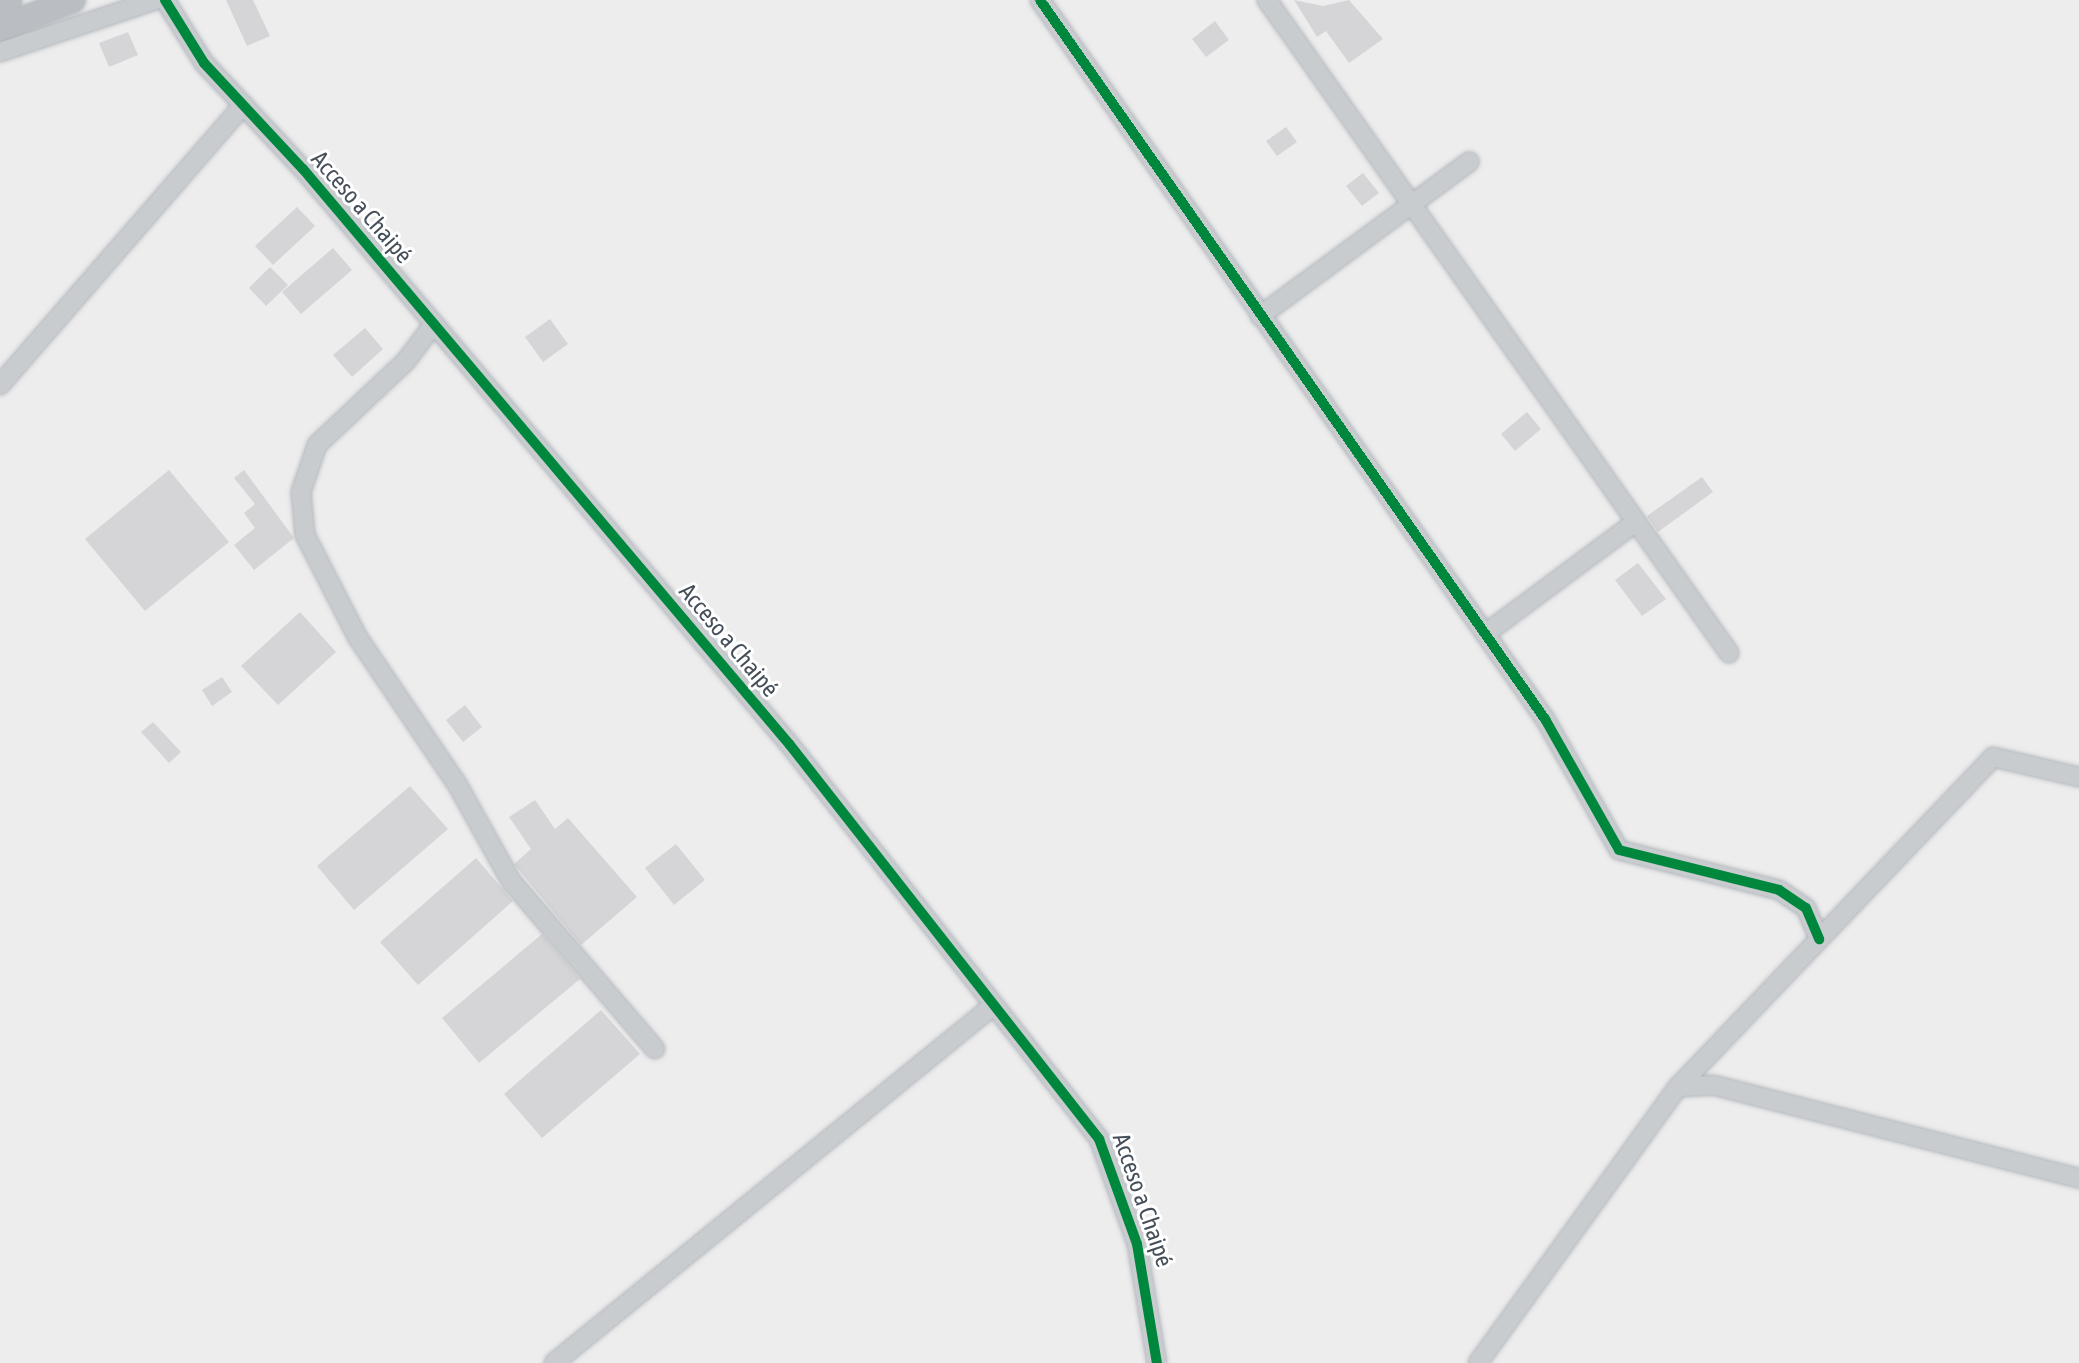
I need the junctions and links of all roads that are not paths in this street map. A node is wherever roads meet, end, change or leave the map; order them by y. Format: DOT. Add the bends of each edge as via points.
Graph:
graph roads {
  1 [pos="9,0"];
  2 [pos="73,0"];
  3 [pos="155,0"];
  4 [pos="165,0"];
  5 [pos="1040,0"];
  6 [pos="1267,0"];
  7 [pos="0,4"];
  8 [pos="0,28"];
  9 [pos="0,52"];
  10 [pos="243,105"];
  11 [pos="1469,162"];
  12 [pos="1410,205"];
  13 [pos="1259,316"];
  14 [pos="434,324"];
  15 [pos="0,385"];
  16 [pos="1636,522"];
  17 [pos="1485,634"];
  18 [pos="1729,653"];
  19 [pos="2079,777"];
  20 [pos="1819,939"];
  21 [pos="994,1004"];
  22 [pos="655,1049"];
  23 [pos="1678,1087"];
  24 [pos="2079,1178"];
  25 [pos="554,1363"];
  26 [pos="1157,1363"];
  27 [pos="1478,1363"];
  1 -- 7 [label="highway"];
  2 -- 8 [label="highway"];
  3 -- 9 [label="street"];
  4 -- 10 [label="street, Acceso a Chaipé" via="204,63"];
  5 -- 13 [label="street"];
  6 -- 12 [label="street"];
  10 -- 14 [label="street, Acceso a Chaipé"];
  10 -- 15 [label="street"];
  11 -- 12 [label="street"];
  12 -- 13 [label="street"];
  12 -- 16 [label="street"];
  13 -- 17 [label="street"];
  14 -- 21 [label="street, Acceso a Chaipé" via="790,745"];
  14 -- 22 [label="street" via="406,361 317,445 301,492 305,535 358,638 457,784 511,881"];
  16 -- 17 [label="street"];
  16 -- 18 [label="street"];
  17 -- 20 [label="street" via="1545,719 1619,850 1779,890 1806,908"];
  19 -- 20 [label="street" via="1993,757"];
  20 -- 23 [label="street"];
  21 -- 25 [label="street"];
  21 -- 26 [label="street, Acceso a Chaipé" via="1099,1139 1137,1244"];
  23 -- 24 [label="street" via="1713,1085"];
  23 -- 27 [label="street"];
}
